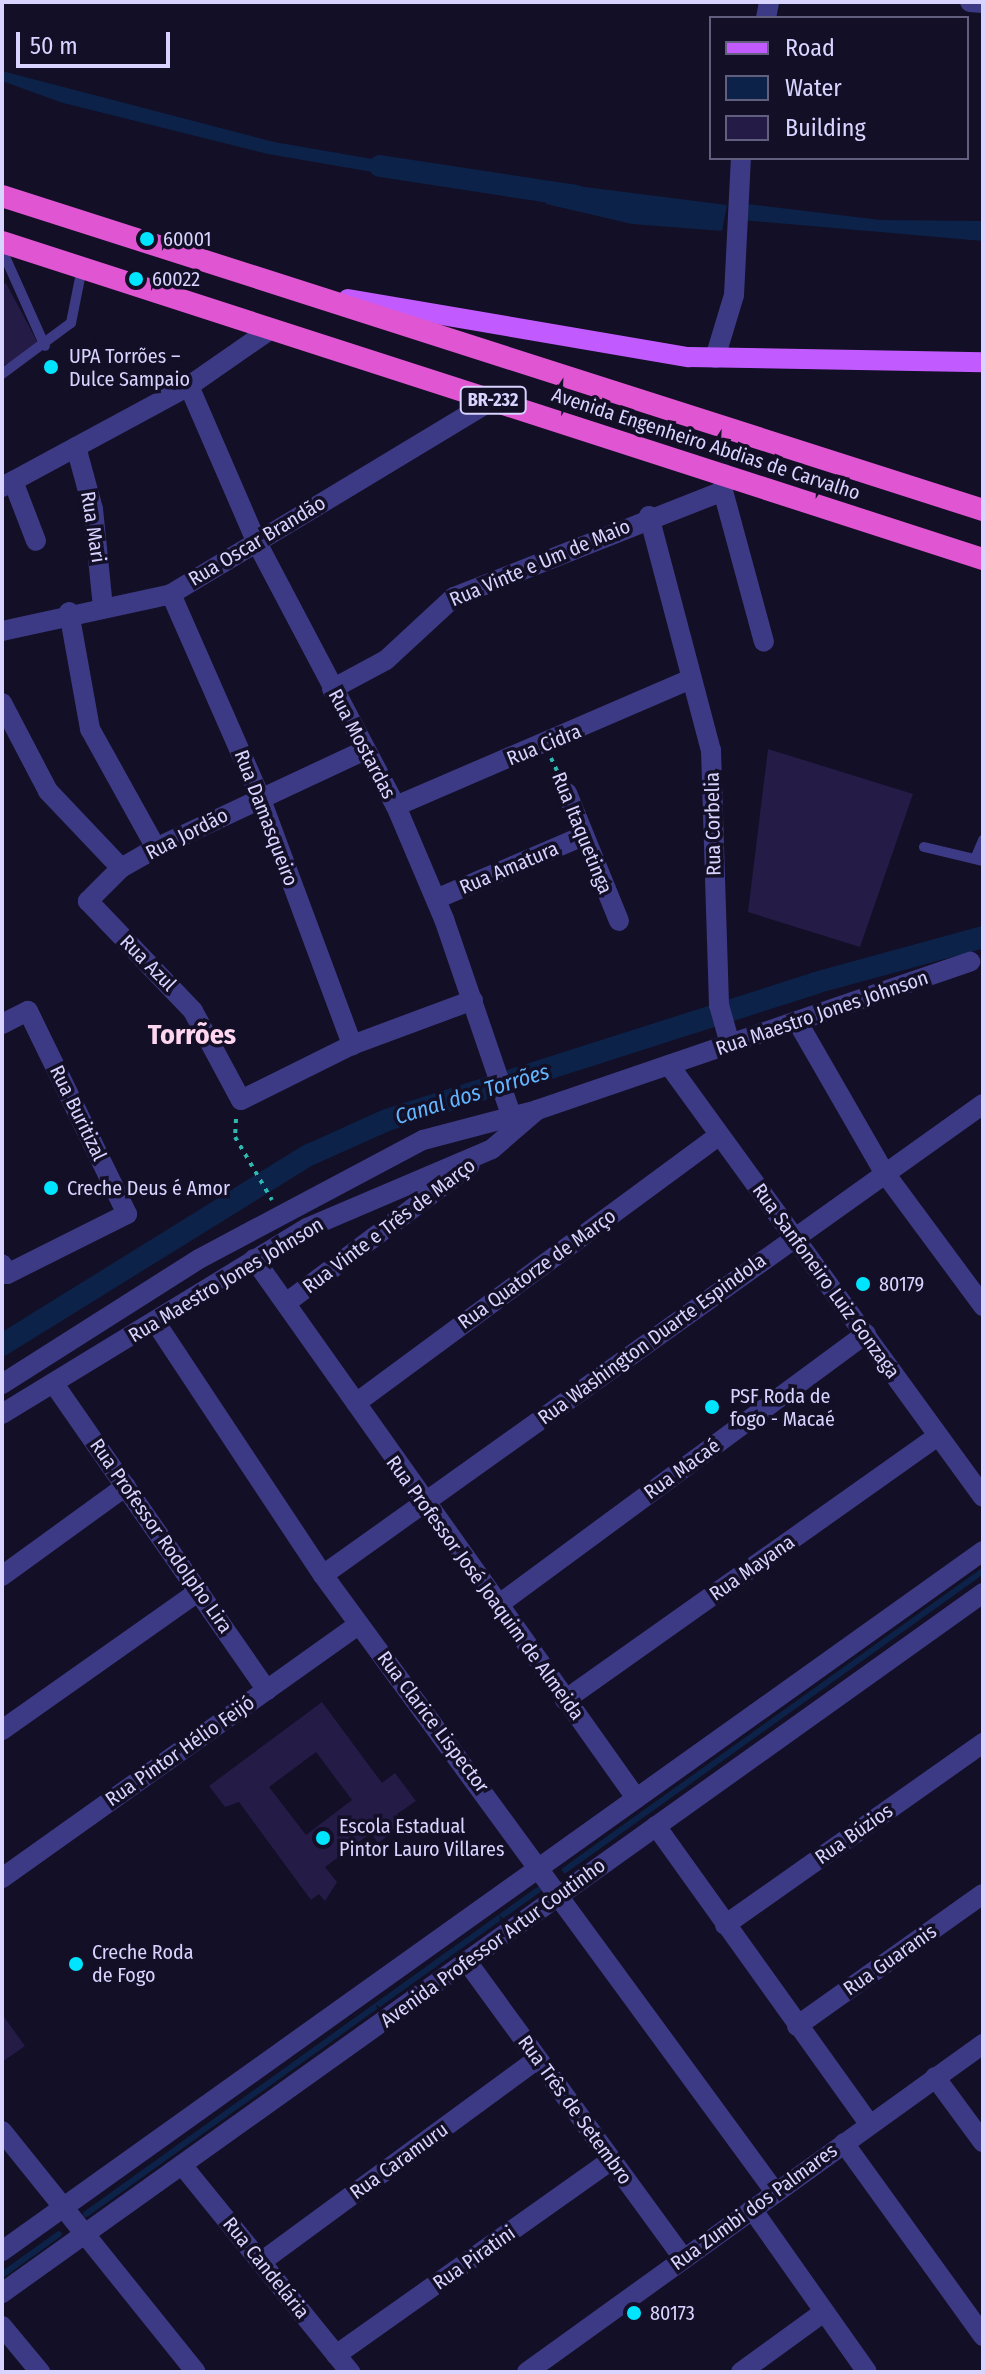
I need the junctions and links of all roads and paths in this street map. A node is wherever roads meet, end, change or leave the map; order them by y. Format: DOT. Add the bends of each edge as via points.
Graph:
graph roads {
  1 [pos="970,2"];
  2 [pos="983,3"];
  3 [pos="741,160"];
  4 [pos="2,196"];
  5 [pos="2,242"];
  6 [pos="2,250"];
  7 [pos="82,268"];
  8 [pos="317,294"];
  9 [pos="271,329"];
  10 [pos="45,346"];
  11 [pos="715,358"];
  12 [pos="983,362"];
  13 [pos="2,374"];
  14 [pos="189,386"];
  15 [pos="492,400"];
  16 [pos="76,447"];
  17 [pos="724,482"];
  18 [pos="7,484"];
  19 [pos="983,510"];
  20 [pos="649,516"];
  21 [pos="36,541"];
  22 [pos="256,541"];
  23 [pos="983,559"];
  24 [pos="171,594"];
  25 [pos="103,608"];
  26 [pos="69,612"];
  27 [pos="2,631"];
  28 [pos="764,642"];
  29 [pos="691,679"];
  30 [pos="332,689"];
  31 [pos="2,703"];
  32 [pos="545,745"];
  33 [pos="363,751"];
  34 [pos="567,793"];
  35 [pos="260,797"];
  36 [pos="396,806"];
  37 [pos="583,836"];
  38 [pos="983,840"];
  39 [pos="924,847"];
  40 [pos="156,848"];
  41 [pos="979,860"];
  42 [pos="121,868"];
  43 [pos="436,899"];
  44 [pos="103,918"];
  45 [pos="619,921"];
  46 [pos="970,962"];
  47 [pos="473,1000"];
  48 [pos="797,1021"];
  49 [pos="2,1024"];
  50 [pos="730,1043"];
  51 [pos="352,1045"];
  52 [pos="669,1065"];
  53 [pos="238,1097"];
  54 [pos="507,1104"];
  55 [pos="982,1107"];
  56 [pos="537,1110"];
  57 [pos="719,1135"];
  58 [pos="492,1149"];
  59 [pos="884,1172"];
  60 [pos="279,1211"];
  61 [pos="795,1237"];
  62 [pos="254,1259"];
  63 [pos="4,1269"];
  64 [pos="286,1303"];
  65 [pos="983,1306"];
  66 [pos="156,1323"];
  67 [pos="866,1334"];
  68 [pos="2,1384"];
  69 [pos="54,1384"];
  70 [pos="356,1403"];
  71 [pos="2,1414"];
  72 [pos="938,1436"];
  73 [pos="126,1486"];
  74 [pos="983,1497"];
  75 [pos="420,1504"];
  76 [pos="983,1551"];
  77 [pos="323,1575"];
  78 [pos="2,1576"];
  79 [pos="199,1591"];
  80 [pos="983,1593"];
  81 [pos="498,1605"];
  82 [pos="359,1624"];
  83 [pos="267,1690"];
  84 [pos="565,1700"];
  85 [pos="2,1730"];
  86 [pos="983,1743"];
  87 [pos="636,1798"];
  88 [pos="656,1826"];
  89 [pos="542,1866"];
  90 [pos="2,1878"];
  91 [pos="561,1894"];
  92 [pos="983,1894"];
  93 [pos="725,1925"];
  94 [pos="468,1963"];
  95 [pos="797,2026"];
  96 [pos="983,2044"];
  97 [pos="537,2059"];
  98 [pos="935,2077"];
  99 [pos="869,2124"];
  100 [pos="3,2135"];
  101 [pos="983,2142"];
  102 [pos="844,2143"];
  103 [pos="611,2160"];
  104 [pos="182,2165"];
  105 [pos="775,2192"];
  106 [pos="60,2209"];
  107 [pos="752,2209"];
  108 [pos="85,2239"];
  109 [pos="2,2251"];
  110 [pos="683,2258"];
  111 [pos="261,2262"];
  112 [pos="2,2293"];
  113 [pos="824,2312"];
  114 [pos="2,2326"];
  115 [pos="983,2336"];
  116 [pos="336,2355"];
  117 [pos="40,2372"];
  118 [pos="196,2372"];
  119 [pos="350,2372"];
  120 [pos="527,2372"];
  121 [pos="741,2372"];
  122 [pos="867,2372"];
  1 -- 2 [label="street"];
  3 -- 11 [label="street" via="734,295"];
  4 -- 8 [label="highway, Avenida Engenheiro Abdias de Carvalho"];
  5 -- 7 [label="highway, Avenida Engenheiro Abdias de Carvalho / BR-232"];
  6 -- 10 [label="lane"];
  7 -- 9 [label="highway, Avenida Engenheiro Abdias de Carvalho / BR-232"];
  7 -- 10 [label="lane" via="75,313"];
  8 -- 11 [label="main road"];
  8 -- 19 [label="highway, Avenida Engenheiro Abdias de Carvalho"];
  9 -- 14 [label="street"];
  9 -- 15 [label="highway, Avenida Engenheiro Abdias de Carvalho / BR-232"];
  10 -- 13 [label="lane"];
  11 -- 12 [label="main road"];
  14 -- 16 [label="street"];
  14 -- 22 [label="street, Rua Mostardas"];
  15 -- 17 [label="highway, Avenida Engenheiro Abdias de Carvalho / BR-232"];
  15 -- 22 [label="street, Rua Oscar Brandão"];
  16 -- 18 [label="street"];
  16 -- 25 [label="street, Rua Mari" via="93,509"];
  17 -- 20 [label="street, Rua Vinte e Um de Maio"];
  17 -- 23 [label="highway, Avenida Engenheiro Abdias de Carvalho / BR-232"];
  17 -- 28 [label="street"];
  18 -- 21 [label="street"];
  20 -- 29 [label="street, Rua Corbelia"];
  20 -- 30 [label="street, Rua Vinte e Um de Maio" via="454,597 386,660"];
  22 -- 24 [label="street, Rua Oscar Brandão"];
  22 -- 30 [label="street, Rua Mostardas"];
  24 -- 25 [label="street, Rua Oscar Brandão"];
  24 -- 35 [label="street, Rua Damasqueiro"];
  25 -- 26 [label="street, Rua Oscar Brandão"];
  26 -- 27 [label="street, Rua Oscar Brandão"];
  26 -- 40 [label="street" via="90,729"];
  29 -- 32 [label="street, Rua Cidra"];
  29 -- 50 [label="street, Rua Corbelia" via="713,773 719,1005"];
  30 -- 33 [label="street, Rua Mostardas"];
  31 -- 42 [label="street" via="48,791"];
  32 -- 34 [label="path, Rua Itaquetinga"];
  32 -- 36 [label="street, Rua Cidra"];
  33 -- 35 [label="street, Rua Jordão"];
  33 -- 36 [label="street, Rua Mostardas"];
  34 -- 37 [label="street, Rua Itaquetinga"];
  35 -- 40 [label="street, Rua Jordão"];
  35 -- 51 [label="street, Rua Damasqueiro"];
  36 -- 43 [label="street, Rua Mostardas"];
  37 -- 43 [label="street, Rua Amatura"];
  37 -- 45 [label="street, Rua Itaquetinga"];
  38 -- 41 [label="lane"];
  39 -- 41 [label="lane"];
  40 -- 42 [label="street, Rua Jordão"];
  42 -- 44 [label="street, Rua Jordão" via="88,895"];
  43 -- 47 [label="street, Rua Mostardas"];
  44 -- 53 [label="street, Rua Azul" via="193,1011"];
  46 -- 48 [label="street, Rua Maestro Jones Johnson"];
  47 -- 51 [label="street"];
  47 -- 54 [label="street, Rua Mostardas"];
  48 -- 50 [label="street, Rua Maestro Jones Johnson"];
  48 -- 59 [label="street"];
  49 -- 63 [label="street, Rua Buritizal" via="28,1011 127,1214"];
  50 -- 52 [label="street, Rua Maestro Jones Johnson"];
  51 -- 53 [label="street"];
  52 -- 56 [label="street, Rua Maestro Jones Johnson"];
  52 -- 57 [label="street, Rua Sanfoneiro Luiz Gonzaga"];
  53 -- 60 [label="path" via="240,1145"];
  54 -- 56 [label="street, Rua Maestro Jones Johnson"];
  54 -- 68 [label="street, Rua Maestro Jones Johnson" via="319,1190"];
  55 -- 59 [label="street, Rua Washington Duarte Espindola"];
  56 -- 58 [label="street, Rua Maestro Jones Johnson"];
  57 -- 61 [label="street, Rua Sanfoneiro Luiz Gonzaga"];
  57 -- 70 [label="street, Rua Quatorze de Março"];
  58 -- 62 [label="street, Rua Maestro Jones Johnson" via="393,1188"];
  58 -- 64 [label="street, Rua Vinte e Três de Março"];
  59 -- 61 [label="street, Rua Washington Duarte Espindola"];
  59 -- 65 [label="street"];
  61 -- 67 [label="street, Rua Sanfoneiro Luiz Gonzaga"];
  61 -- 75 [label="street, Rua Washington Duarte Espindola"];
  62 -- 64 [label="street, Rua Professor José Joaquim de Almeida"];
  62 -- 66 [label="street, Rua Maestro Jones Johnson"];
  64 -- 70 [label="street, Rua Professor José Joaquim de Almeida"];
  66 -- 69 [label="street, Rua Maestro Jones Johnson"];
  66 -- 77 [label="street, Rua Clarice Lispector"];
  67 -- 72 [label="street, Rua Sanfoneiro Luiz Gonzaga"];
  67 -- 81 [label="street, Rua Macaé"];
  69 -- 71 [label="street, Rua Maestro Jones Johnson"];
  69 -- 73 [label="street, Rua Professor Rodolpho Lira"];
  70 -- 75 [label="street, Rua Professor José Joaquim de Almeida"];
  72 -- 74 [label="street, Rua Sanfoneiro Luiz Gonzaga"];
  72 -- 84 [label="street, Rua Mayana"];
  73 -- 78 [label="street"];
  73 -- 79 [label="street, Rua Professor Rodolpho Lira"];
  75 -- 77 [label="street, Rua Washington Duarte Espindola"];
  75 -- 81 [label="street, Rua Professor José Joaquim de Almeida"];
  76 -- 87 [label="street, Avenida Professor Artur Coutinho"];
  77 -- 82 [label="street, Rua Clarice Lispector"];
  79 -- 83 [label="street, Rua Professor Rodolpho Lira"];
  79 -- 85 [label="street"];
  80 -- 88 [label="street, Avenida Professor Artur Coutinho"];
  81 -- 84 [label="street, Rua Professor José Joaquim de Almeida"];
  82 -- 83 [label="street, Rua Pintor Hélio Feijó"];
  82 -- 89 [label="street, Rua Clarice Lispector"];
  83 -- 90 [label="street, Rua Pintor Hélio Feijó"];
  84 -- 87 [label="street, Rua Professor José Joaquim de Almeida"];
  86 -- 93 [label="street, Rua Búzios"];
  87 -- 89 [label="street, Avenida Professor Artur Coutinho"];
  88 -- 91 [label="street, Avenida Professor Artur Coutinho"];
  88 -- 93 [label="street"];
  89 -- 91 [label="street, Rua Clarice Lispector"];
  89 -- 106 [label="street, Avenida Professor Artur Coutinho"];
  91 -- 94 [label="street, Avenida Professor Artur Coutinho"];
  91 -- 105 [label="street, Rua Clarice Lispector"];
  92 -- 95 [label="street, Rua Guaranis"];
  93 -- 95 [label="street"];
  94 -- 97 [label="street, Rua Três de Setembro"];
  94 -- 104 [label="street, Avenida Professor Artur Coutinho"];
  95 -- 99 [label="street"];
  96 -- 98 [label="street, Rua Zumbi dos Palmares"];
  97 -- 103 [label="street, Rua Três de Setembro"];
  97 -- 111 [label="street, Rua Caramuru"];
  98 -- 99 [label="street, Rua Zumbi dos Palmares"];
  98 -- 101 [label="street"];
  99 -- 102 [label="street, Rua Zumbi dos Palmares"];
  100 -- 106 [label="street"];
  102 -- 105 [label="street, Rua Zumbi dos Palmares"];
  102 -- 115 [label="street"];
  103 -- 110 [label="street, Rua Três de Setembro"];
  103 -- 116 [label="street, Rua Piratini"];
  104 -- 108 [label="street, Avenida Professor Artur Coutinho"];
  104 -- 111 [label="street, Rua Candelária"];
  105 -- 107 [label="street, Rua Zumbi dos Palmares"];
  106 -- 108 [label="street"];
  106 -- 109 [label="street, Avenida Professor Artur Coutinho"];
  107 -- 110 [label="street, Rua Zumbi dos Palmares"];
  107 -- 113 [label="street"];
  108 -- 112 [label="street, Avenida Professor Artur Coutinho"];
  108 -- 118 [label="street"];
  110 -- 120 [label="street, Rua Zumbi dos Palmares"];
  111 -- 116 [label="street, Rua Candelária"];
  113 -- 121 [label="street"];
  113 -- 122 [label="street"];
  114 -- 117 [label="street"];
  116 -- 119 [label="street, Rua Candelária"];
}
